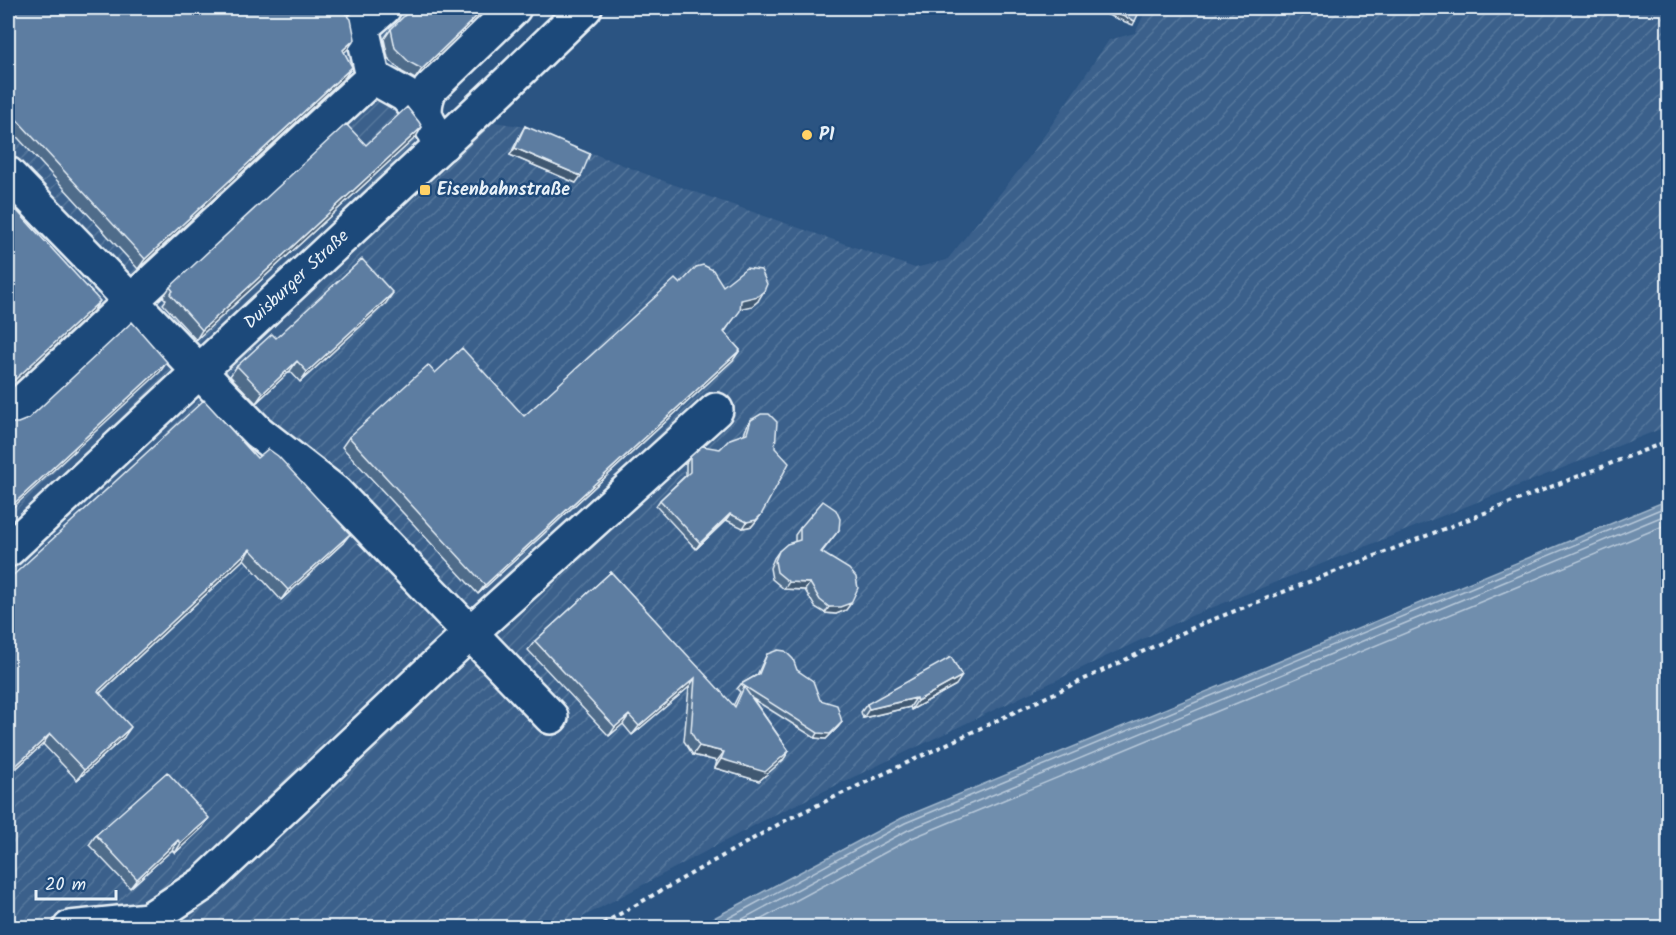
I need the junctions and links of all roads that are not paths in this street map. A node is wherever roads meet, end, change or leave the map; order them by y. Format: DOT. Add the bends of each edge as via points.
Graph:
graph roads {
  1 [pos="514,8"];
  2 [pos="585,8"];
  3 [pos="363,14"];
  4 [pos="373,77"];
  5 [pos="434,131"];
  6 [pos="8,174"];
  7 [pos="131,300"];
  8 [pos="201,371"];
  9 [pos="716,410"];
  10 [pos="8,416"];
  11 [pos="8,550"];
  12 [pos="470,633"];
  13 [pos="551,717"];
  14 [pos="70,927"];
  1 -- 5 [label="main road" via="430,89 423,105"];
  2 -- 5 [label="main road, Duisburger Straße"];
  3 -- 4 [label="main road"];
  4 -- 5 [label="main road" via="405,95"];
  4 -- 7 [label="main road"];
  5 -- 8 [label="main road, Duisburger Straße"];
  6 -- 7 [label="main road"];
  7 -- 8 [label="main road"];
  7 -- 10 [label="main road"];
  8 -- 11 [label="main road, Duisburger Straße"];
  8 -- 12 [label="main road" via="258,432 335,492"];
  9 -- 12 [label="main road"];
  12 -- 13 [label="main road"];
  12 -- 14 [label="main road" via="202,884 148,920"];
}
